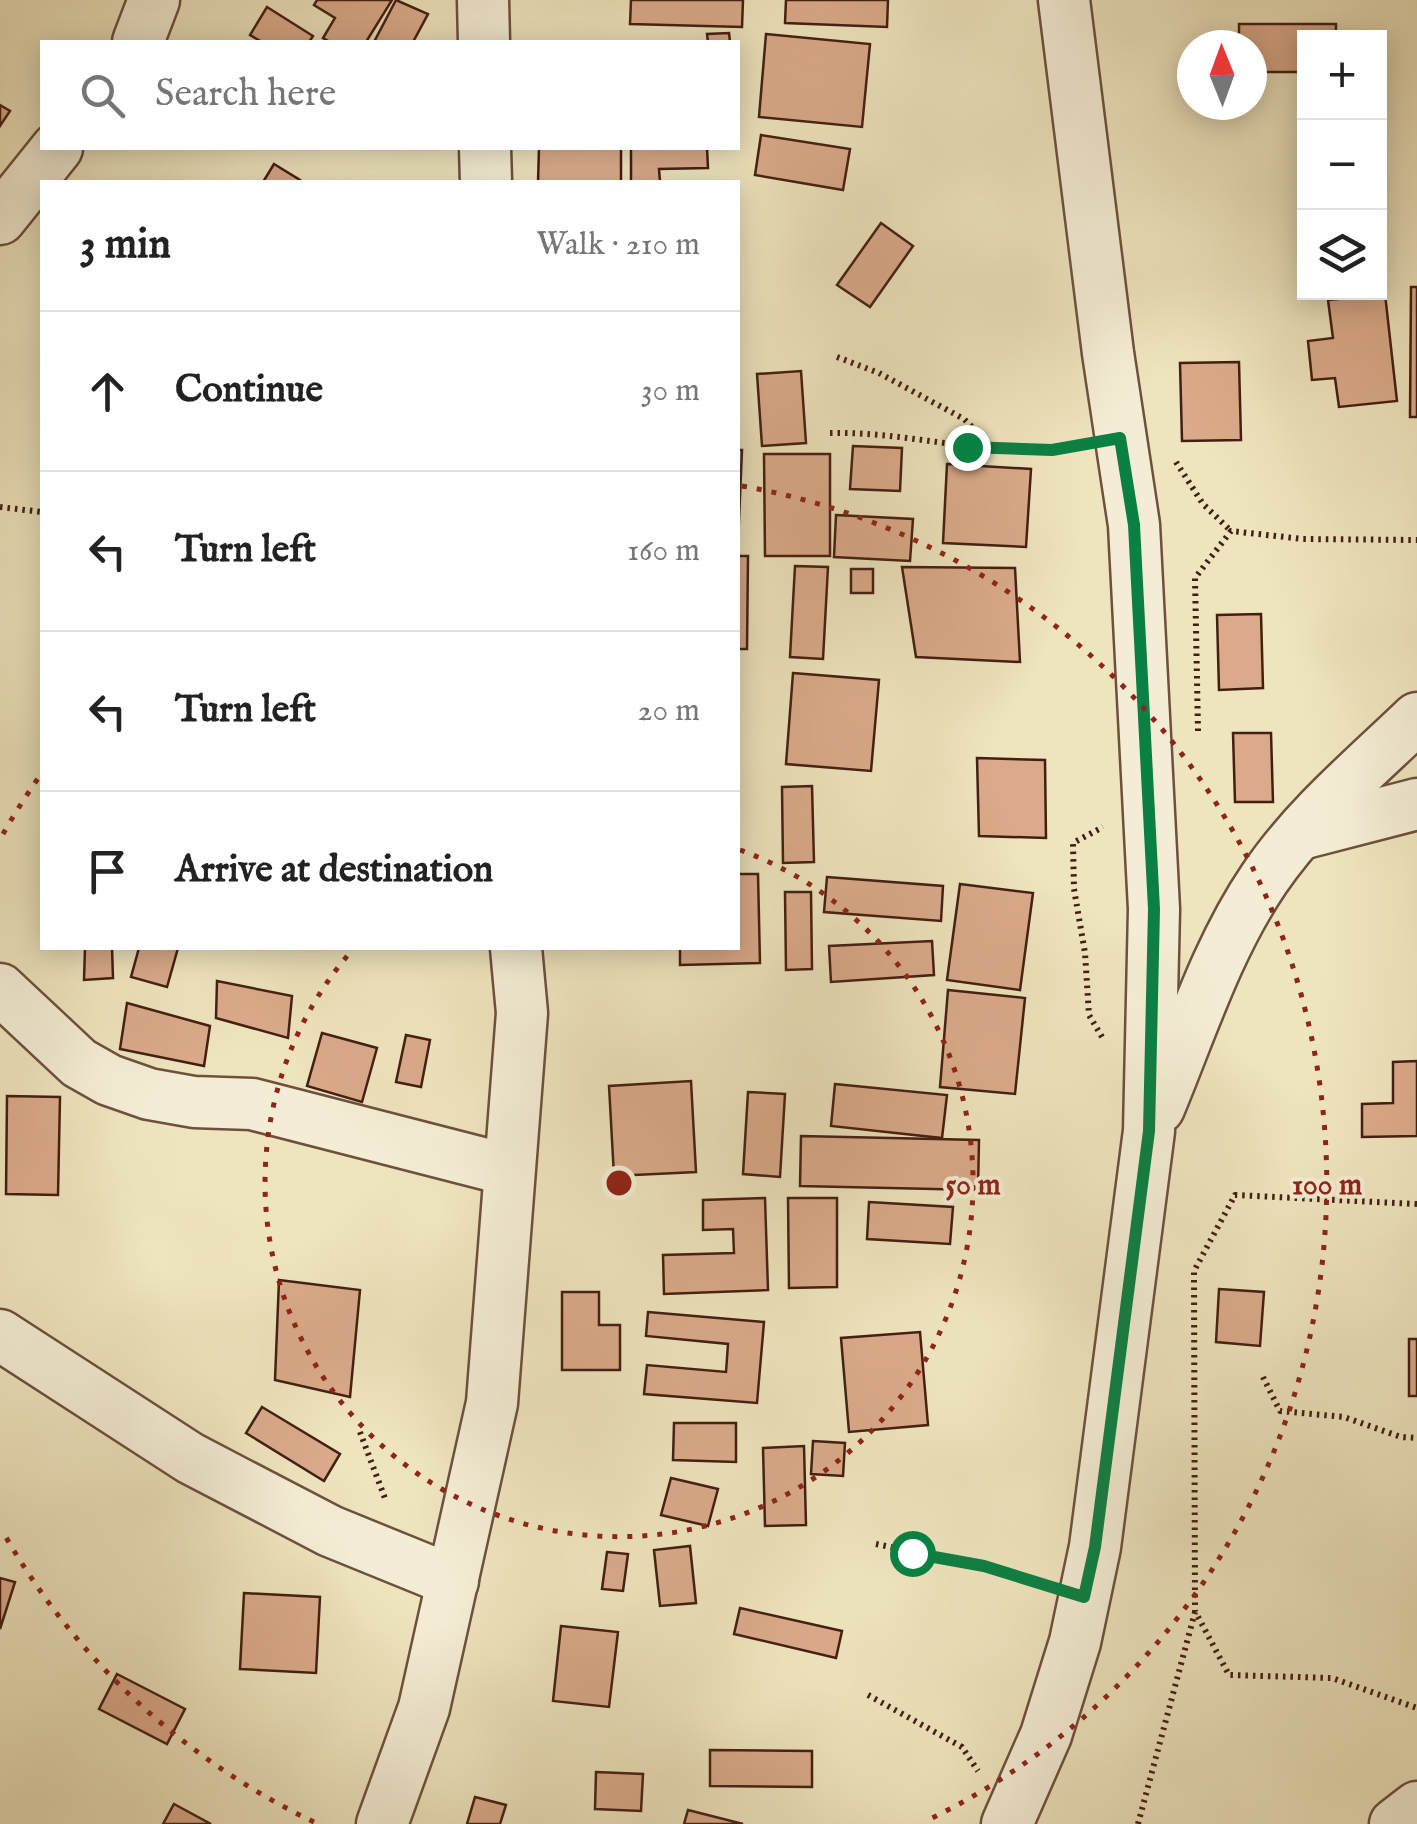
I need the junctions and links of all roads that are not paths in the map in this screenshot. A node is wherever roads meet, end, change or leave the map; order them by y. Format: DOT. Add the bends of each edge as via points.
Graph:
graph roads {
  1 [pos="154,0"];
  2 [pos="483,0"];
  3 [pos="1064,0"];
  4 [pos="139,40"];
  5 [pos="484,40"];
  6 [pos="55,150"];
  7 [pos="485,150"];
  8 [pos="486,180"];
  9 [pos="0,219"];
  10 [pos="1417,718"];
  11 [pos="1417,804"];
  12 [pos="1300,834"];
  13 [pos="516,950"];
  14 [pos="0,989"];
  15 [pos="1149,1110"];
  16 [pos="510,1170"];
  17 [pos="0,1335"];
  18 [pos="453,1581"];
  19 [pos="1417,1808"];
  20 [pos="1012,1812"];
  21 [pos="382,1824"];
  22 [pos="1395,1824"];
  1 -- 4 [label="street"];
  2 -- 5 [label="street"];
  3 -- 15 [label="street" via="1134,525 1154,909"];
  6 -- 9 [label="street"];
  7 -- 8 [label="street"];
  10 -- 12 [label="street"];
  11 -- 12 [label="street"];
  12 -- 15 [label="street" via="1232,932"];
  13 -- 16 [label="street" via="522,1013"];
  14 -- 16 [label="street" via="79,1063 109,1080 194,1102 252,1104"];
  15 -- 20 [label="street" via="1095,1547 1046,1735"];
  16 -- 18 [label="street" via="492,1402"];
  17 -- 18 [label="street" via="190,1458 330,1532"];
  18 -- 21 [label="street" via="424,1708"];
  19 -- 22 [label="street"];
}
